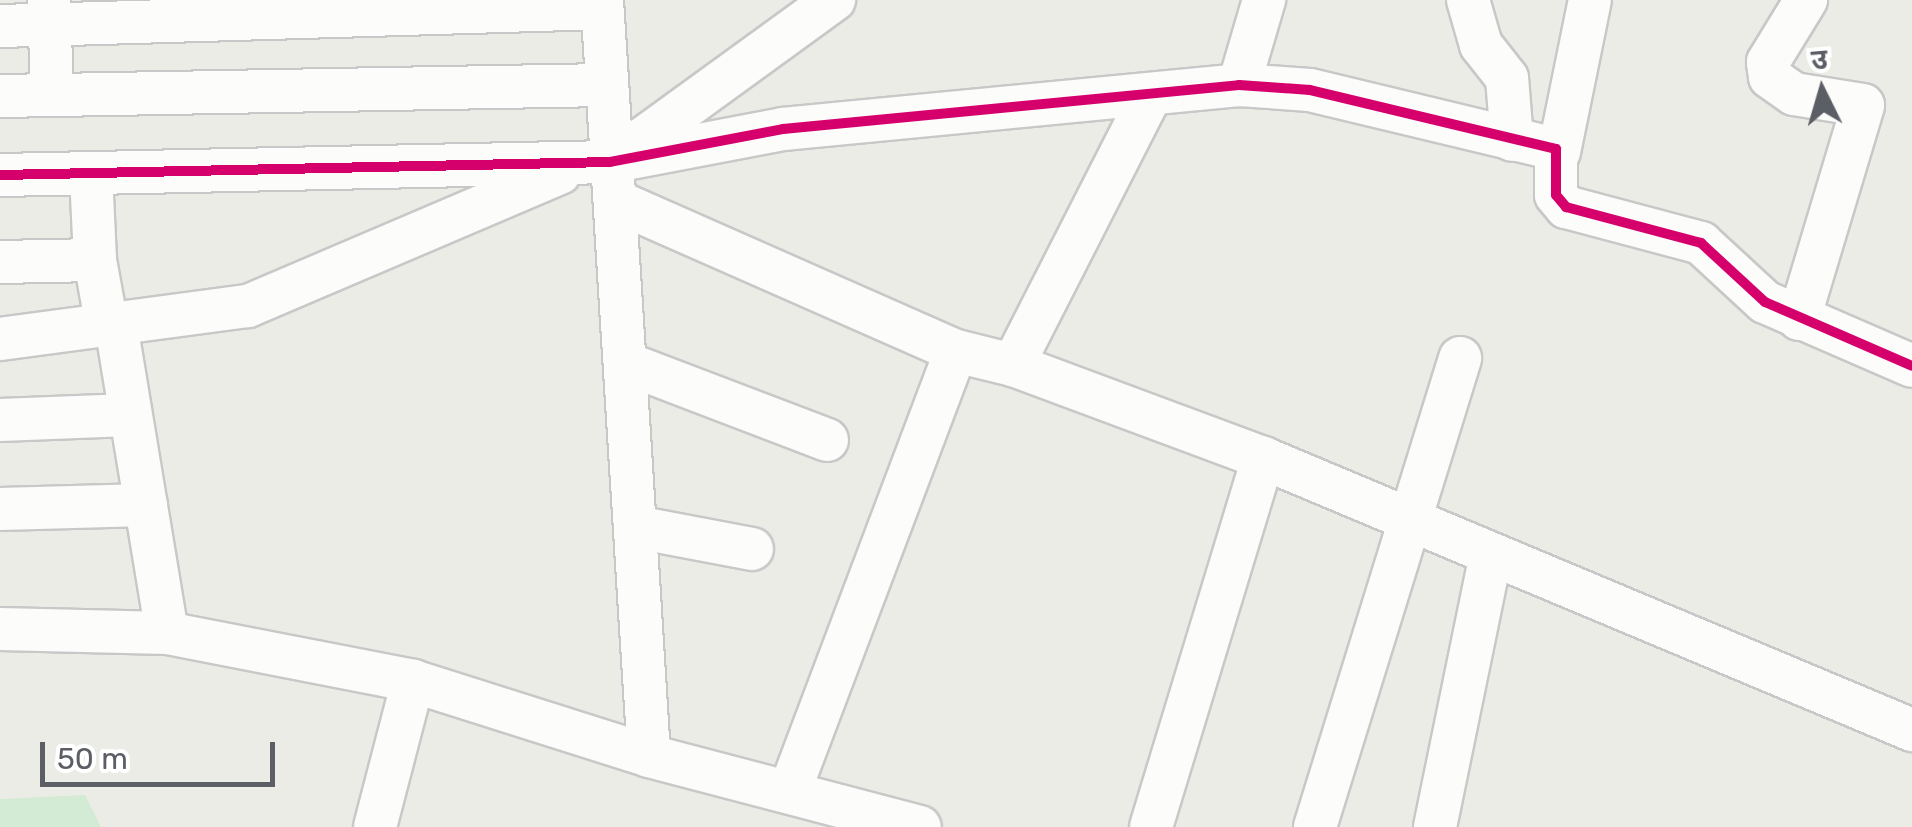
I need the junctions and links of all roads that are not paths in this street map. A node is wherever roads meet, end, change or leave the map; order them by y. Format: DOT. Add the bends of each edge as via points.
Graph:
graph roads {
  1 [pos="834,0"];
  2 [pos="1264,0"];
  3 [pos="1468,0"];
  4 [pos="1590,0"];
  5 [pos="1806,0"];
  6 [pos="602,4"];
  7 [pos="49,12"];
  8 [pos="0,26"];
  9 [pos="606,85"];
  10 [pos="1239,85"];
  11 [pos="1151,94"];
  12 [pos="52,95"];
  13 [pos="0,96"];
  14 [pos="1512,140"];
  15 [pos="1558,152"];
  16 [pos="91,174"];
  17 [pos="0,176"];
  18 [pos="604,176"];
  19 [pos="95,260"];
  20 [pos="0,262"];
  21 [pos="1800,319"];
  22 [pos="111,325"];
  23 [pos="0,339"];
  24 [pos="956,351"];
  25 [pos="1460,358"];
  26 [pos="628,364"];
  27 [pos="1012,365"];
  28 [pos="1912,366"];
  29 [pos="128,415"];
  30 [pos="0,420"];
  31 [pos="826,440"];
  32 [pos="1262,458"];
  33 [pos="146,505"];
  34 [pos="0,509"];
  35 [pos="1410,518"];
  36 [pos="636,527"];
  37 [pos="752,549"];
  38 [pos="1491,555"];
  39 [pos="0,628"];
  40 [pos="168,633"];
  41 [pos="413,681"];
  42 [pos="1912,730"];
  43 [pos="649,756"];
  44 [pos="790,790"];
  45 [pos="375,827"];
  46 [pos="920,827"];
  47 [pos="1152,827"];
  48 [pos="1315,827"];
  49 [pos="1435,827"];
  1 -- 18 [label="street"];
  2 -- 10 [label="street"];
  3 -- 14 [label="street" via="1481,45 1507,78"];
  4 -- 15 [label="street"];
  5 -- 21 [label="street" via="1768,62 1770,78 1794,94 1864,105"];
  6 -- 7 [label="street"];
  6 -- 9 [label="street"];
  7 -- 8 [label="street"];
  7 -- 12 [label="street"];
  9 -- 12 [label="street"];
  9 -- 18 [label="street"];
  10 -- 11 [label="street"];
  10 -- 14 [label="street" via="1343,96"];
  11 -- 18 [label="street" via="783,129"];
  11 -- 27 [label="street"];
  12 -- 13 [label="street"];
  14 -- 15 [label="street"];
  15 -- 21 [label="street" via="1556,195 1566,207 1701,243 1745,290"];
  16 -- 17 [label="street"];
  16 -- 18 [label="street"];
  16 -- 19 [label="street"];
  18 -- 22 [label="street" via="248,306"];
  18 -- 24 [label="street"];
  18 -- 26 [label="street"];
  19 -- 20 [label="street"];
  19 -- 22 [label="street"];
  21 -- 28 [label="street"];
  22 -- 23 [label="street"];
  22 -- 29 [label="street"];
  24 -- 27 [label="street"];
  24 -- 44 [label="street"];
  25 -- 35 [label="street"];
  26 -- 31 [label="street"];
  26 -- 36 [label="street"];
  27 -- 32 [label="street"];
  29 -- 30 [label="street"];
  29 -- 33 [label="street"];
  32 -- 35 [label="street"];
  32 -- 47 [label="street"];
  33 -- 34 [label="street"];
  33 -- 40 [label="street"];
  35 -- 38 [label="street"];
  35 -- 48 [label="street"];
  36 -- 37 [label="street"];
  36 -- 43 [label="street"];
  38 -- 42 [label="street"];
  38 -- 49 [label="street"];
  39 -- 40 [label="street"];
  40 -- 41 [label="street"];
  41 -- 43 [label="street"];
  41 -- 45 [label="street"];
  43 -- 44 [label="street"];
  44 -- 46 [label="street"];
}
